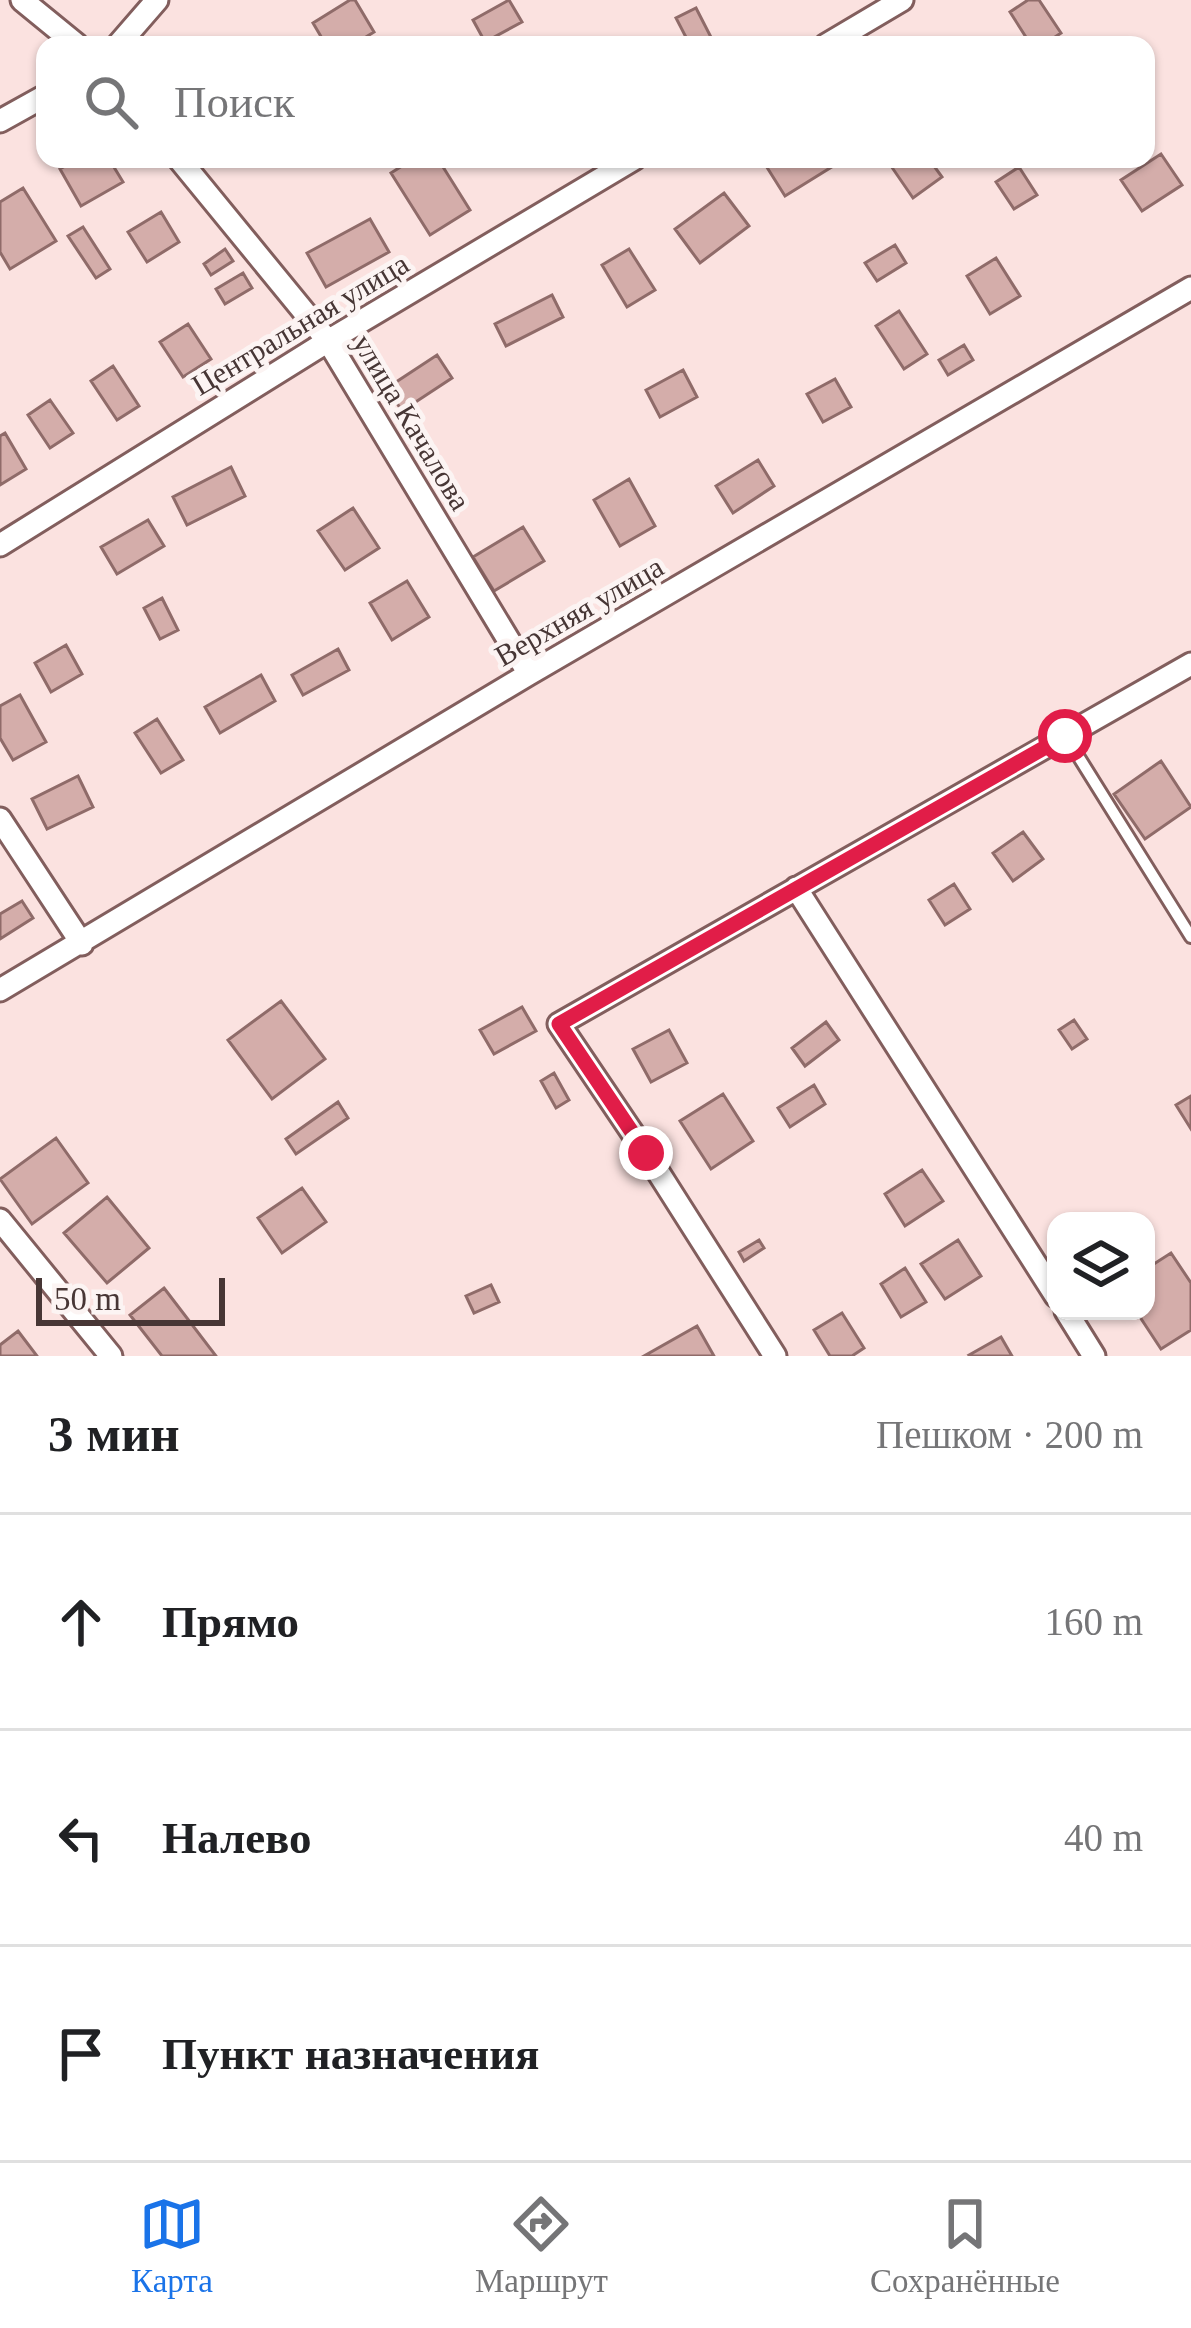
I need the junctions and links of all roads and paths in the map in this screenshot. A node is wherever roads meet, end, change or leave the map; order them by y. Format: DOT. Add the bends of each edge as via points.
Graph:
graph roads {
  1 [pos="22,0"];
  2 [pos="158,0"];
  3 [pos="902,0"];
  4 [pos="66,36"];
  5 [pos="126,36"];
  6 [pos="841,36"];
  7 [pos="36,101"];
  8 [pos="0,121"];
  9 [pos="185,168"];
  10 [pos="619,168"];
  11 [pos="1191,288"];
  12 [pos="328,341"];
  13 [pos="0,545"];
  14 [pos="1191,664"];
  15 [pos="529,674"];
  16 [pos="1065,736"];
  17 [pos="0,819"];
  18 [pos="796,888"];
  19 [pos="1191,937"];
  20 [pos="82,944"];
  21 [pos="0,990"];
  22 [pos="0,1220"];
  23 [pos="1047,1282"];
  24 [pos="1072,1320"];
  25 [pos="112,1356"];
  26 [pos="775,1356"];
  27 [pos="1094,1356"];
  1 -- 4 [label="street"];
  2 -- 5 [label="street"];
  3 -- 6 [label="street"];
  7 -- 8 [label="street"];
  9 -- 12 [label="street, улица Качалова"];
  10 -- 12 [label="street, Центральная улица"];
  11 -- 15 [label="street, Верхняя улица"];
  12 -- 13 [label="street, Центральная улица"];
  12 -- 15 [label="street, улица Качалова"];
  14 -- 16 [label="street"];
  15 -- 20 [label="street, Верхняя улица"];
  16 -- 18 [label="street"];
  16 -- 19 [label="lane"];
  17 -- 20 [label="street"];
  18 -- 23 [label="street"];
  18 -- 26 [label="street" via="559,1024"];
  20 -- 21 [label="street, Верхняя улица"];
  22 -- 25 [label="street"];
  24 -- 27 [label="street"];
}
